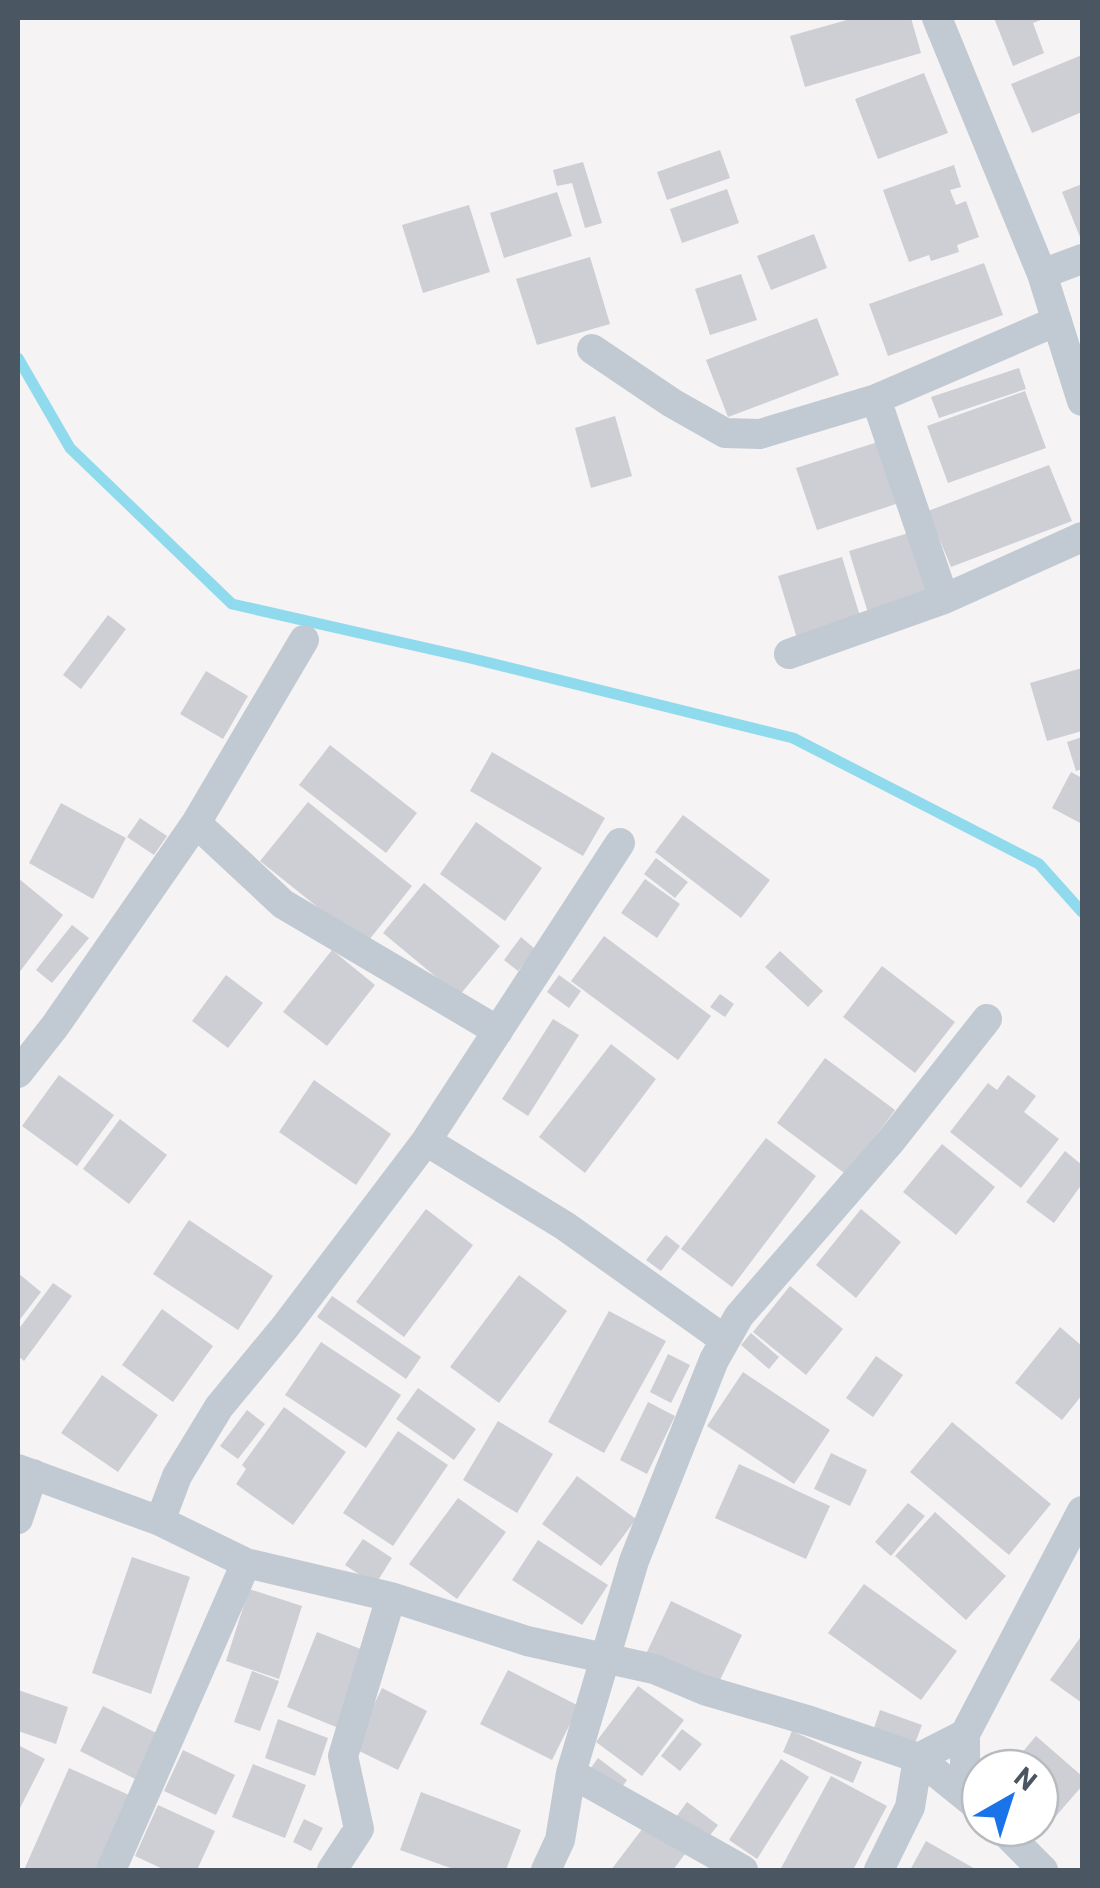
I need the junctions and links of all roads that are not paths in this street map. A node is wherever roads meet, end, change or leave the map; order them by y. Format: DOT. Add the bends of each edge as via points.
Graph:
graph roads {
  1 [pos="937,18"];
  2 [pos="1082,259"];
  3 [pos="1042,274"];
  4 [pos="1057,320"];
  5 [pos="592,349"];
  6 [pos="1082,396"];
  7 [pos="876,399"];
  8 [pos="1082,537"];
  9 [pos="944,599"];
  10 [pos="304,640"];
  11 [pos="788,654"];
  12 [pos="196,823"];
  13 [pos="620,843"];
  14 [pos="987,1019"];
  15 [pos="498,1031"];
  16 [pos="18,1073"];
  17 [pos="426,1141"];
  18 [pos="726,1340"];
  19 [pos="25,1471"];
  20 [pos="1082,1511"];
  21 [pos="18,1518"];
  22 [pos="160,1522"];
  23 [pos="246,1564"];
  24 [pos="392,1597"];
  25 [pos="604,1658"];
  26 [pos="965,1734"];
  27 [pos="967,1748"];
  28 [pos="918,1758"];
  29 [pos="571,1773"];
  30 [pos="960,1792"];
  31 [pos="1021,1848"];
  32 [pos="111,1870"];
  33 [pos="332,1870"];
  34 [pos="546,1870"];
  35 [pos="743,1870"];
  36 [pos="879,1870"];
  37 [pos="1043,1870"];
  1 -- 3 [label="street"];
  2 -- 3 [label="street"];
  3 -- 4 [label="street"];
  4 -- 6 [label="street"];
  4 -- 7 [label="street"];
  5 -- 7 [label="street" via="725,433 760,434"];
  7 -- 9 [label="street"];
  8 -- 9 [label="street"];
  9 -- 11 [label="street"];
  10 -- 12 [label="street"];
  12 -- 15 [label="street" via="283,904"];
  12 -- 16 [label="street"];
  13 -- 15 [label="street"];
  14 -- 18 [label="street" via="739,1316"];
  15 -- 17 [label="street"];
  17 -- 18 [label="street" via="565,1226"];
  17 -- 22 [label="street" via="220,1407 177,1476"];
  18 -- 25 [label="street" via="634,1561"];
  19 -- 21 [label="street"];
  19 -- 22 [label="street"];
  20 -- 26 [label="street"];
  22 -- 23 [label="street"];
  23 -- 24 [label="street"];
  23 -- 32 [label="street"];
  24 -- 25 [label="street"];
  24 -- 33 [label="street" via="343,1756 359,1829"];
  25 -- 28 [label="street"];
  25 -- 29 [label="street"];
  26 -- 27 [label="street"];
  26 -- 28 [label="street"];
  28 -- 30 [label="street"];
  28 -- 36 [label="street" via="910,1807"];
  29 -- 34 [label="street" via="560,1840"];
  29 -- 35 [label="street"];
  31 -- 37 [label="street"];
}
